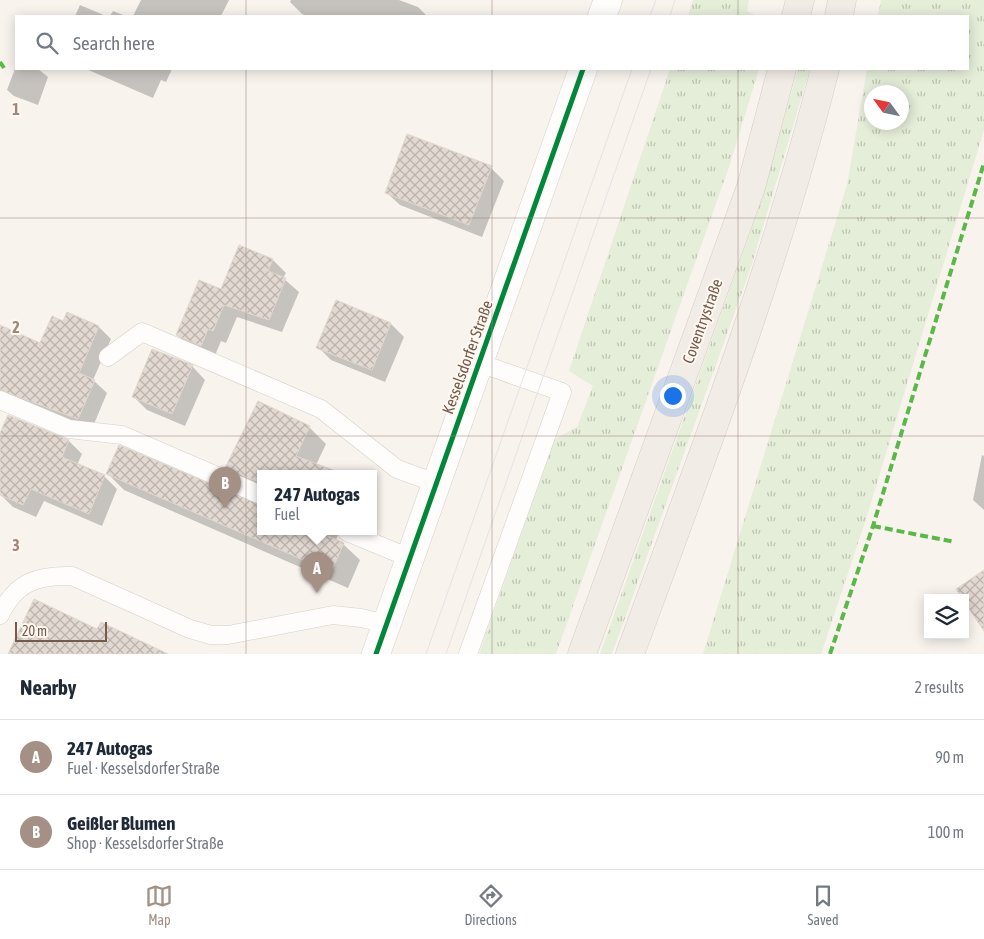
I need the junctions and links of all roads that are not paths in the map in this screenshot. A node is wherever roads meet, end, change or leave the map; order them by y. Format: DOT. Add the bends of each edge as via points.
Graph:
graph roads {
  1 [pos="608,0"];
  2 [pos="800,0"];
  3 [pos="842,0"];
  4 [pos="602,15"];
  5 [pos="796,15"];
  6 [pos="839,15"];
  7 [pos="583,70"];
  8 [pos="782,70"];
  9 [pos="825,70"];
  10 [pos="108,357"];
  11 [pos="479,363"];
  12 [pos="0,400"];
  13 [pos="436,483"];
  14 [pos="257,493"];
  15 [pos="354,535"];
  16 [pos="666,556"];
  17 [pos="410,558"];
  18 [pos="0,615"];
  19 [pos="387,624"];
  20 [pos="376,654"];
  21 [pos="468,654"];
  22 [pos="582,654"];
  23 [pos="630,654"];
  24 [pos="648,654"];
  1 -- 4 [label="street"];
  2 -- 5 [label="highway"];
  3 -- 6 [label="highway"];
  7 -- 11 [label="street, Kesselsdorfer Straße"];
  8 -- 22 [label="highway, Coventrystraße" via="751,187"];
  9 -- 16 [label="highway" via="804,154 773,252"];
  10 -- 13 [label="lane" via="142,332 322,409 397,469"];
  11 -- 13 [label="street, Kesselsdorfer Straße"];
  11 -- 21 [label="lane" via="562,392"];
  12 -- 14 [label="lane" via="69,429 122,435"];
  13 -- 17 [label="street, Kesselsdorfer Straße"];
  15 -- 17 [label="lane"];
  16 -- 23 [label="highway"];
  16 -- 24 [label="highway"];
  17 -- 19 [label="street, Kesselsdorfer Straße"];
  18 -- 19 [label="lane" via="12,595 22,586 41,578 72,576 190,630 211,636 332,615"];
  19 -- 20 [label="street, Kesselsdorfer Straße"];
}
